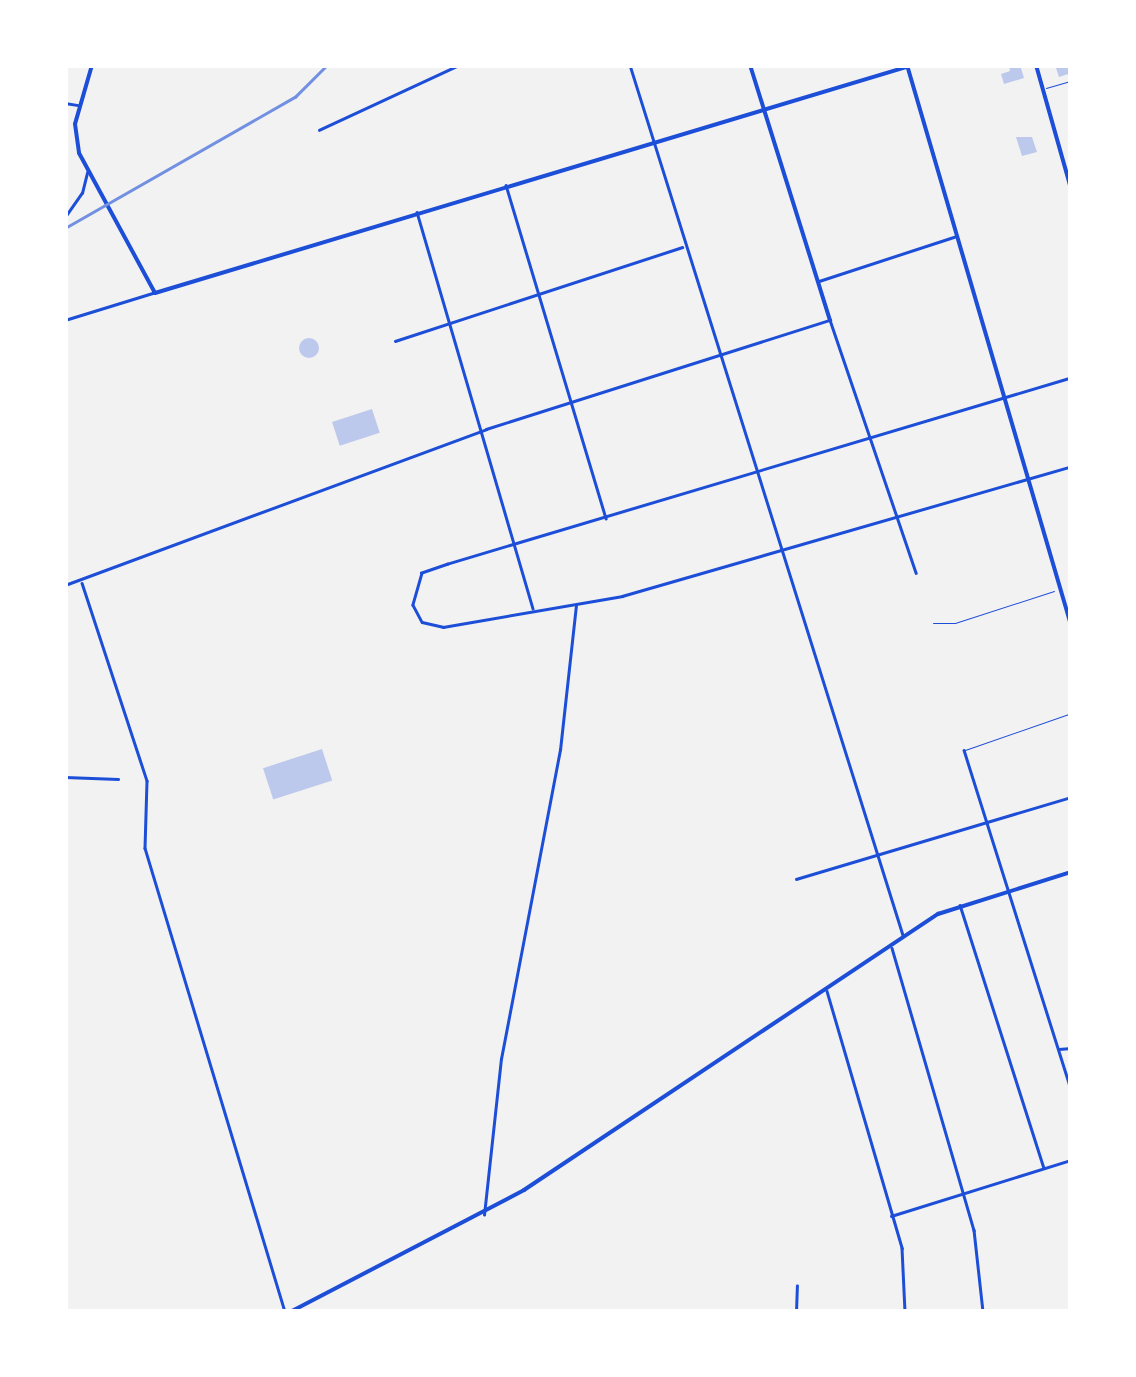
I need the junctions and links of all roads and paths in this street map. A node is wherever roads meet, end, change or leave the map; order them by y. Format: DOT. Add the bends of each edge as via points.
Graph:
graph roads {
  1 [pos="92,65"];
  2 [pos="458,65"];
  3 [pos="630,65"];
  4 [pos="750,65"];
  5 [pos="1036,65"];
  6 [pos="909,66"];
  7 [pos="1071,81"];
  8 [pos="1042,89"];
  9 [pos="65,103"];
  10 [pos="78,106"];
  11 [pos="764,110"];
  12 [pos="319,130"];
  13 [pos="653,142"];
  14 [pos="87,172"];
  15 [pos="506,185"];
  16 [pos="1071,189"];
  17 [pos="417,212"];
  18 [pos="65,217"];
  19 [pos="956,237"];
  20 [pos="684,246"];
  21 [pos="817,281"];
  22 [pos="155,293"];
  23 [pos="538,293"];
  24 [pos="65,320"];
  25 [pos="447,320"];
  26 [pos="830,320"];
  27 [pos="394,342"];
  28 [pos="718,356"];
  29 [pos="1071,378"];
  30 [pos="1004,400"];
  31 [pos="574,402"];
  32 [pos="486,429"];
  33 [pos="872,442"];
  34 [pos="1071,466"];
  35 [pos="755,471"];
  36 [pos="1026,476"];
  37 [pos="898,514"];
  38 [pos="606,518"];
  39 [pos="517,546"];
  40 [pos="781,554"];
  41 [pos="916,573"];
  42 [pos="82,582"];
  43 [pos="65,586"];
  44 [pos="1060,588"];
  45 [pos="576,605"];
  46 [pos="534,608"];
  47 [pos="932,623"];
  48 [pos="1071,625"];
  49 [pos="1071,713"];
  50 [pos="964,750"];
  51 [pos="65,777"];
  52 [pos="118,779"];
  53 [pos="1071,797"];
  54 [pos="984,818"];
  55 [pos="875,854"];
  56 [pos="1071,872"];
  57 [pos="796,879"];
  58 [pos="1006,890"];
  59 [pos="960,905"];
  60 [pos="904,936"];
  61 [pos="891,946"];
  62 [pos="826,990"];
  63 [pos="1071,1048"];
  64 [pos="1058,1049"];
  65 [pos="1071,1090"];
  66 [pos="1071,1160"];
  67 [pos="1044,1168"];
  68 [pos="962,1194"];
  69 [pos="484,1214"];
  70 [pos="890,1216"];
  71 [pos="797,1286"];
  72 [pos="287,1312"];
  73 [pos="796,1312"];
  74 [pos="905,1312"];
  75 [pos="983,1312"];
  1 -- 10 [label="street"];
  2 -- 12 [label="street"];
  3 -- 13 [label="street"];
  4 -- 11 [label="street"];
  5 -- 8 [label="street"];
  6 -- 11 [label="street"];
  6 -- 19 [label="street"];
  7 -- 8 [label="lane"];
  8 -- 16 [label="street"];
  9 -- 10 [label="street"];
  10 -- 14 [label="street" via="75,140"];
  11 -- 13 [label="street"];
  11 -- 21 [label="street"];
  13 -- 15 [label="street"];
  13 -- 20 [label="street"];
  14 -- 18 [label="street"];
  14 -- 22 [label="street"];
  15 -- 17 [label="street"];
  15 -- 23 [label="street"];
  17 -- 22 [label="street"];
  17 -- 25 [label="street"];
  19 -- 21 [label="street"];
  19 -- 30 [label="street"];
  20 -- 23 [label="street"];
  20 -- 28 [label="street"];
  21 -- 26 [label="street"];
  22 -- 24 [label="street"];
  23 -- 25 [label="street"];
  23 -- 31 [label="street"];
  25 -- 27 [label="street"];
  25 -- 32 [label="street"];
  26 -- 28 [label="street"];
  26 -- 33 [label="street"];
  28 -- 31 [label="street"];
  28 -- 35 [label="street"];
  29 -- 30 [label="street"];
  30 -- 33 [label="street"];
  30 -- 36 [label="street"];
  31 -- 32 [label="street"];
  31 -- 38 [label="street"];
  32 -- 39 [label="street"];
  32 -- 42 [label="street" via="224,522"];
  33 -- 35 [label="street"];
  33 -- 37 [label="street"];
  34 -- 36 [label="street"];
  35 -- 38 [label="street"];
  35 -- 40 [label="street"];
  36 -- 37 [label="street"];
  36 -- 44 [label="street"];
  37 -- 40 [label="street"];
  37 -- 41 [label="street"];
  38 -- 39 [label="street"];
  39 -- 46 [label="street"];
  39 -- 46 [label="street" via="422,574 412,605 422,622 443,627"];
  40 -- 45 [label="street"];
  40 -- 55 [label="street"];
  42 -- 43 [label="street"];
  42 -- 72 [label="street" via="147,782 145,848"];
  44 -- 47 [label="path" via="955,623"];
  44 -- 48 [label="street"];
  45 -- 46 [label="street"];
  45 -- 69 [label="street" via="560,750 501,1059"];
  49 -- 50 [label="lane"];
  50 -- 54 [label="street"];
  51 -- 52 [label="street"];
  53 -- 54 [label="street"];
  54 -- 55 [label="street"];
  54 -- 58 [label="street"];
  55 -- 57 [label="street"];
  55 -- 60 [label="street"];
  56 -- 58 [label="street"];
  58 -- 59 [label="street"];
  58 -- 64 [label="street"];
  59 -- 60 [label="street"];
  59 -- 67 [label="street"];
  60 -- 61 [label="street"];
  61 -- 62 [label="street"];
  61 -- 68 [label="street"];
  62 -- 69 [label="street"];
  62 -- 70 [label="street"];
  63 -- 64 [label="street"];
  64 -- 65 [label="street"];
  66 -- 67 [label="street"];
  67 -- 68 [label="street"];
  68 -- 70 [label="street"];
  68 -- 75 [label="street" via="981,1260"];
  69 -- 72 [label="street"];
  70 -- 74 [label="street" via="905,1262"];
  71 -- 73 [label="street"];
}
